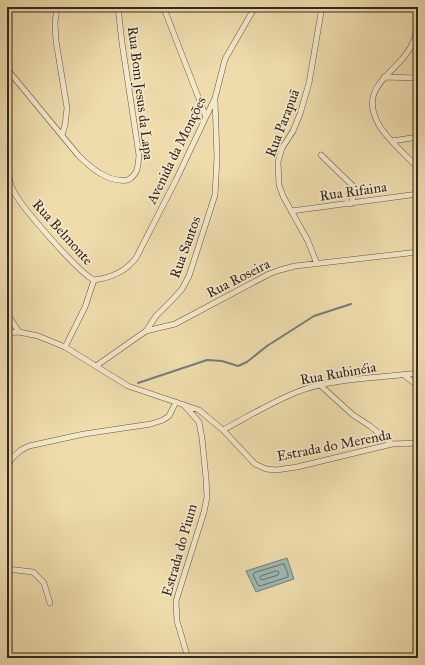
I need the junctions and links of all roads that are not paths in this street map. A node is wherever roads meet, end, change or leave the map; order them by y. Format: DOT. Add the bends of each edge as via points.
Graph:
graph roads {
  1 [pos="56,7"];
  2 [pos="118,7"];
  3 [pos="255,7"];
  4 [pos="322,7"];
  5 [pos="417,7"];
  6 [pos="165,11"];
  7 [pos="7,69"];
  8 [pos="384,77"];
  9 [pos="418,78"];
  10 [pos="215,98"];
  11 [pos="206,117"];
  12 [pos="62,135"];
  13 [pos="418,137"];
  14 [pos="392,141"];
  15 [pos="7,151"];
  16 [pos="321,155"];
  17 [pos="418,168"];
  18 [pos="418,194"];
  19 [pos="351,204"];
  20 [pos="291,211"];
  21 [pos="418,252"];
  22 [pos="317,264"];
  23 [pos="94,280"];
  24 [pos="7,314"];
  25 [pos="146,331"];
  26 [pos="19,332"];
  27 [pos="7,333"];
  28 [pos="65,347"];
  29 [pos="96,366"];
  30 [pos="418,373"];
  31 [pos="404,375"];
  32 [pos="320,385"];
  33 [pos="418,386"];
  34 [pos="176,402"];
  35 [pos="184,405"];
  36 [pos="206,415"];
  37 [pos="199,422"];
  38 [pos="223,430"];
  39 [pos="418,443"];
  40 [pos="392,444"];
  41 [pos="7,466"];
  42 [pos="7,569"];
  43 [pos="50,603"];
  44 [pos="418,652"];
  45 [pos="188,658"];
  46 [pos="416,658"];
  1 -- 12 [label="street" via="56,41 67,108"];
  2 -- 12 [label="street, Rua Bom Jesus da Lapa" via="139,155 136,173 128,180 122,181 105,176 91,168"];
  3 -- 10 [label="street, Avenida da Monções" via="225,59"];
  4 -- 20 [label="street, Rua Parapuã" via="309,83 300,114 282,148 278,162 279,185"];
  5 -- 8 [label="street" via="414,40 405,56"];
  6 -- 11 [label="street"];
  7 -- 12 [label="street"];
  8 -- 9 [label="street"];
  8 -- 14 [label="street" via="375,89 373,109 380,127"];
  10 -- 11 [label="street, Avenida da Monções"];
  10 -- 25 [label="street, Rua Santos" via="215,195 189,276 182,289 156,316"];
  11 -- 23 [label="street, Avenida da Monções" via="136,258 124,269 106,278"];
  13 -- 14 [label="street"];
  14 -- 17 [label="street"];
  15 -- 23 [label="street, Rua Belmonte" via="11,187 20,202 84,273"];
  16 -- 19 [label="street" via="355,188"];
  18 -- 19 [label="street, Rua Rifaina"];
  19 -- 20 [label="street, Rua Rifaina"];
  20 -- 22 [label="street, Rua Parapuã" via="308,241"];
  21 -- 22 [label="street, Rua Roseira"];
  22 -- 25 [label="street, Rua Roseira" via="295,266 269,274 175,324"];
  23 -- 28 [label="street, Rua Belmonte" via="85,307"];
  24 -- 26 [label="street"];
  25 -- 29 [label="street, Rua Santos"];
  26 -- 27 [label="street, Estrada do Merenda"];
  26 -- 28 [label="street, Estrada do Merenda" via="38,336"];
  28 -- 29 [label="street, Estrada do Merenda"];
  29 -- 34 [label="street, Estrada do Merenda" via="128,386"];
  30 -- 31 [label="street, Rua Rubinéia"];
  31 -- 32 [label="street, Rua Rubinéia"];
  31 -- 33 [label="street"];
  32 -- 38 [label="street, Rua Rubinéia" via="298,392"];
  32 -- 40 [label="street" via="353,415"];
  34 -- 35 [label="street, Estrada do Merenda"];
  34 -- 41 [label="street" via="169,416 163,420 30,446 21,450"];
  35 -- 36 [label="street, Estrada do Merenda"];
  35 -- 37 [label="street"];
  36 -- 37 [label="street"];
  36 -- 38 [label="street, Estrada do Merenda"];
  37 -- 45 [label="street, Estrada do Pium" via="207,497 177,595 176,606 177,621"];
  38 -- 40 [label="street, Estrada do Merenda" via="255,464 266,469 297,467"];
  39 -- 40 [label="street, Estrada do Merenda"];
  42 -- 43 [label="street" via="33,572 44,583"];
  44 -- 46 [label="street"];
}
